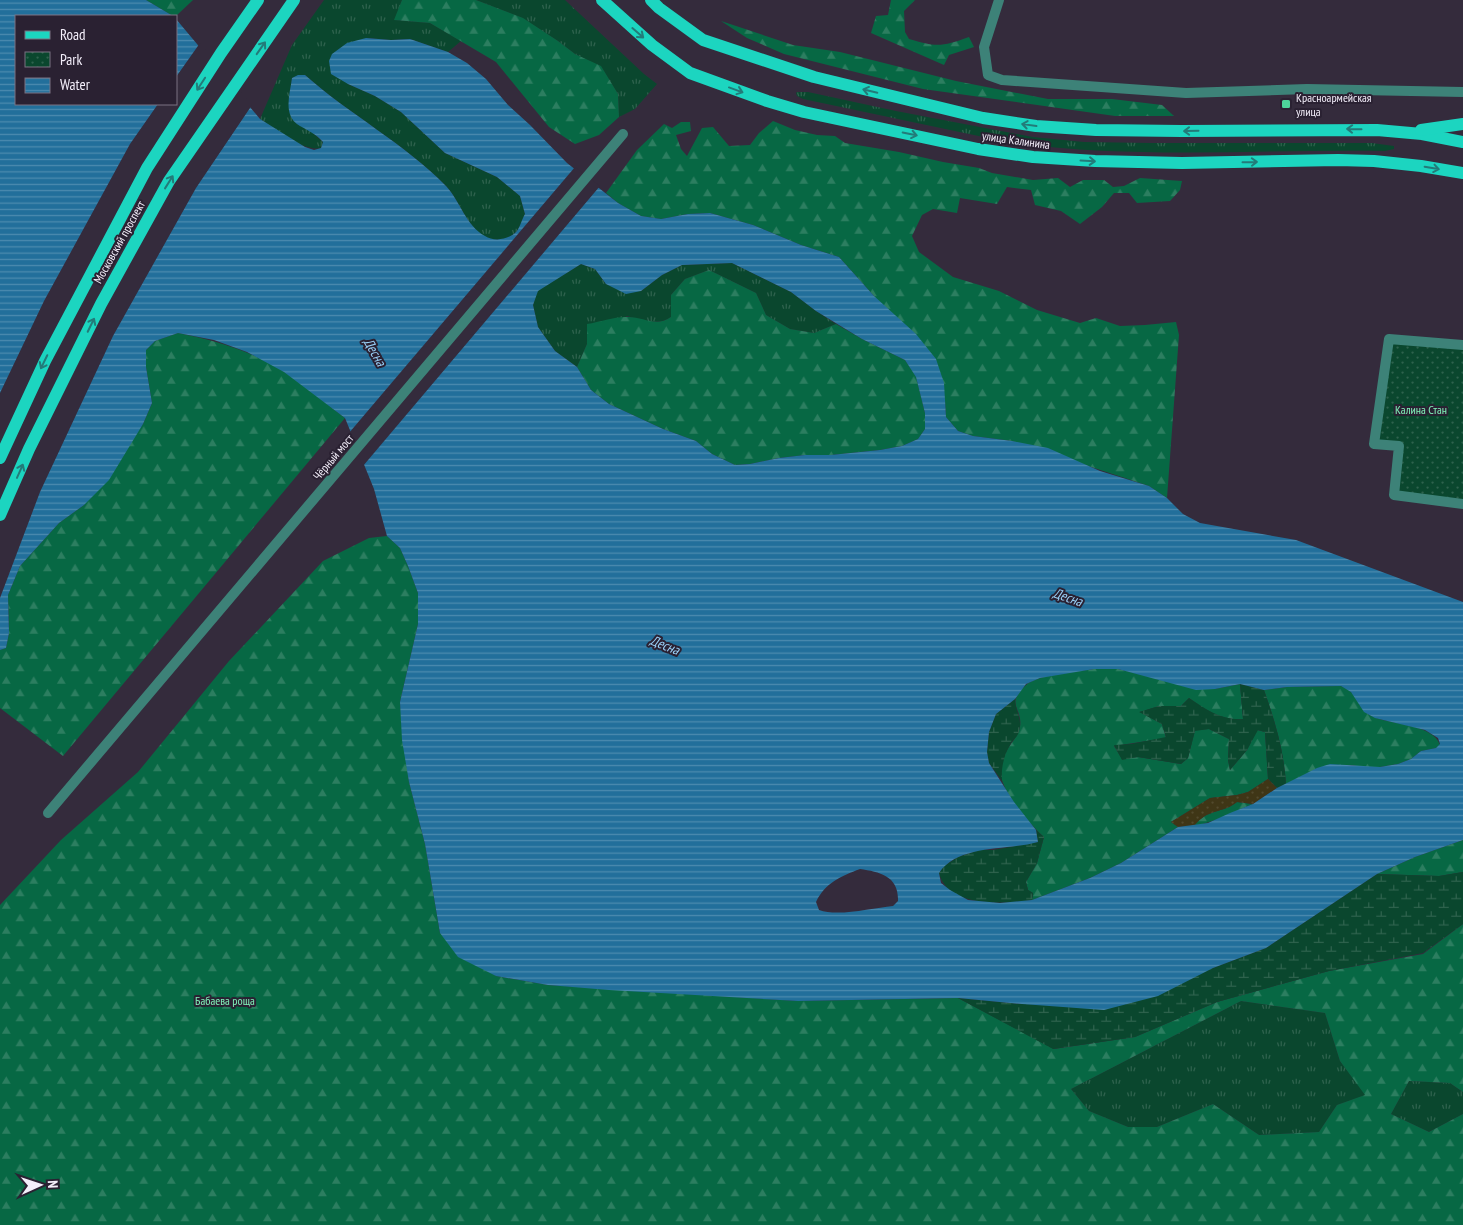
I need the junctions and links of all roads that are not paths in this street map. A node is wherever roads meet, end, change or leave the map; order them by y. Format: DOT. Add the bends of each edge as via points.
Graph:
graph roads {
  1 [pos="258,0"];
  2 [pos="294,0"];
  3 [pos="602,0"];
  4 [pos="651,0"];
  5 [pos="999,0"];
  6 [pos="1463,92"];
  7 [pos="1463,124"];
  8 [pos="1410,133"];
  9 [pos="620,137"];
  10 [pos="1463,142"];
  11 [pos="1463,173"];
  12 [pos="1463,345"];
  13 [pos="0,458"];
  14 [pos="1463,504"];
  15 [pos="0,515"];
  16 [pos="48,813"];
  1 -- 13 [label="main road, Московский проспект, one-way" via="148,168 45,361"];
  15 -- 2 [label="main road, Московский проспект, one-way" via="101,304 169,181"];
  3 -- 11 [label="main road, улица Калинина, one-way" via="652,45 690,73 804,112 978,148 1033,157 1095,161 1374,161"];
  8 -- 4 [label="main road, улица Калинина, one-way" via="1359,129 1096,130 984,118 814,77 703,40"];
  5 -- 6 [label="street" via="984,47 988,75 1002,80 1186,94 1307,89"];
  7 -- 8 [label="main road"];
  8 -- 10 [label="main road, улица Калинина"];
  9 -- 16 [label="street, Чёрный мост"];
  12 -- 14 [label="street" via="1389,339 1374,444 1399,446 1394,496"];
}
